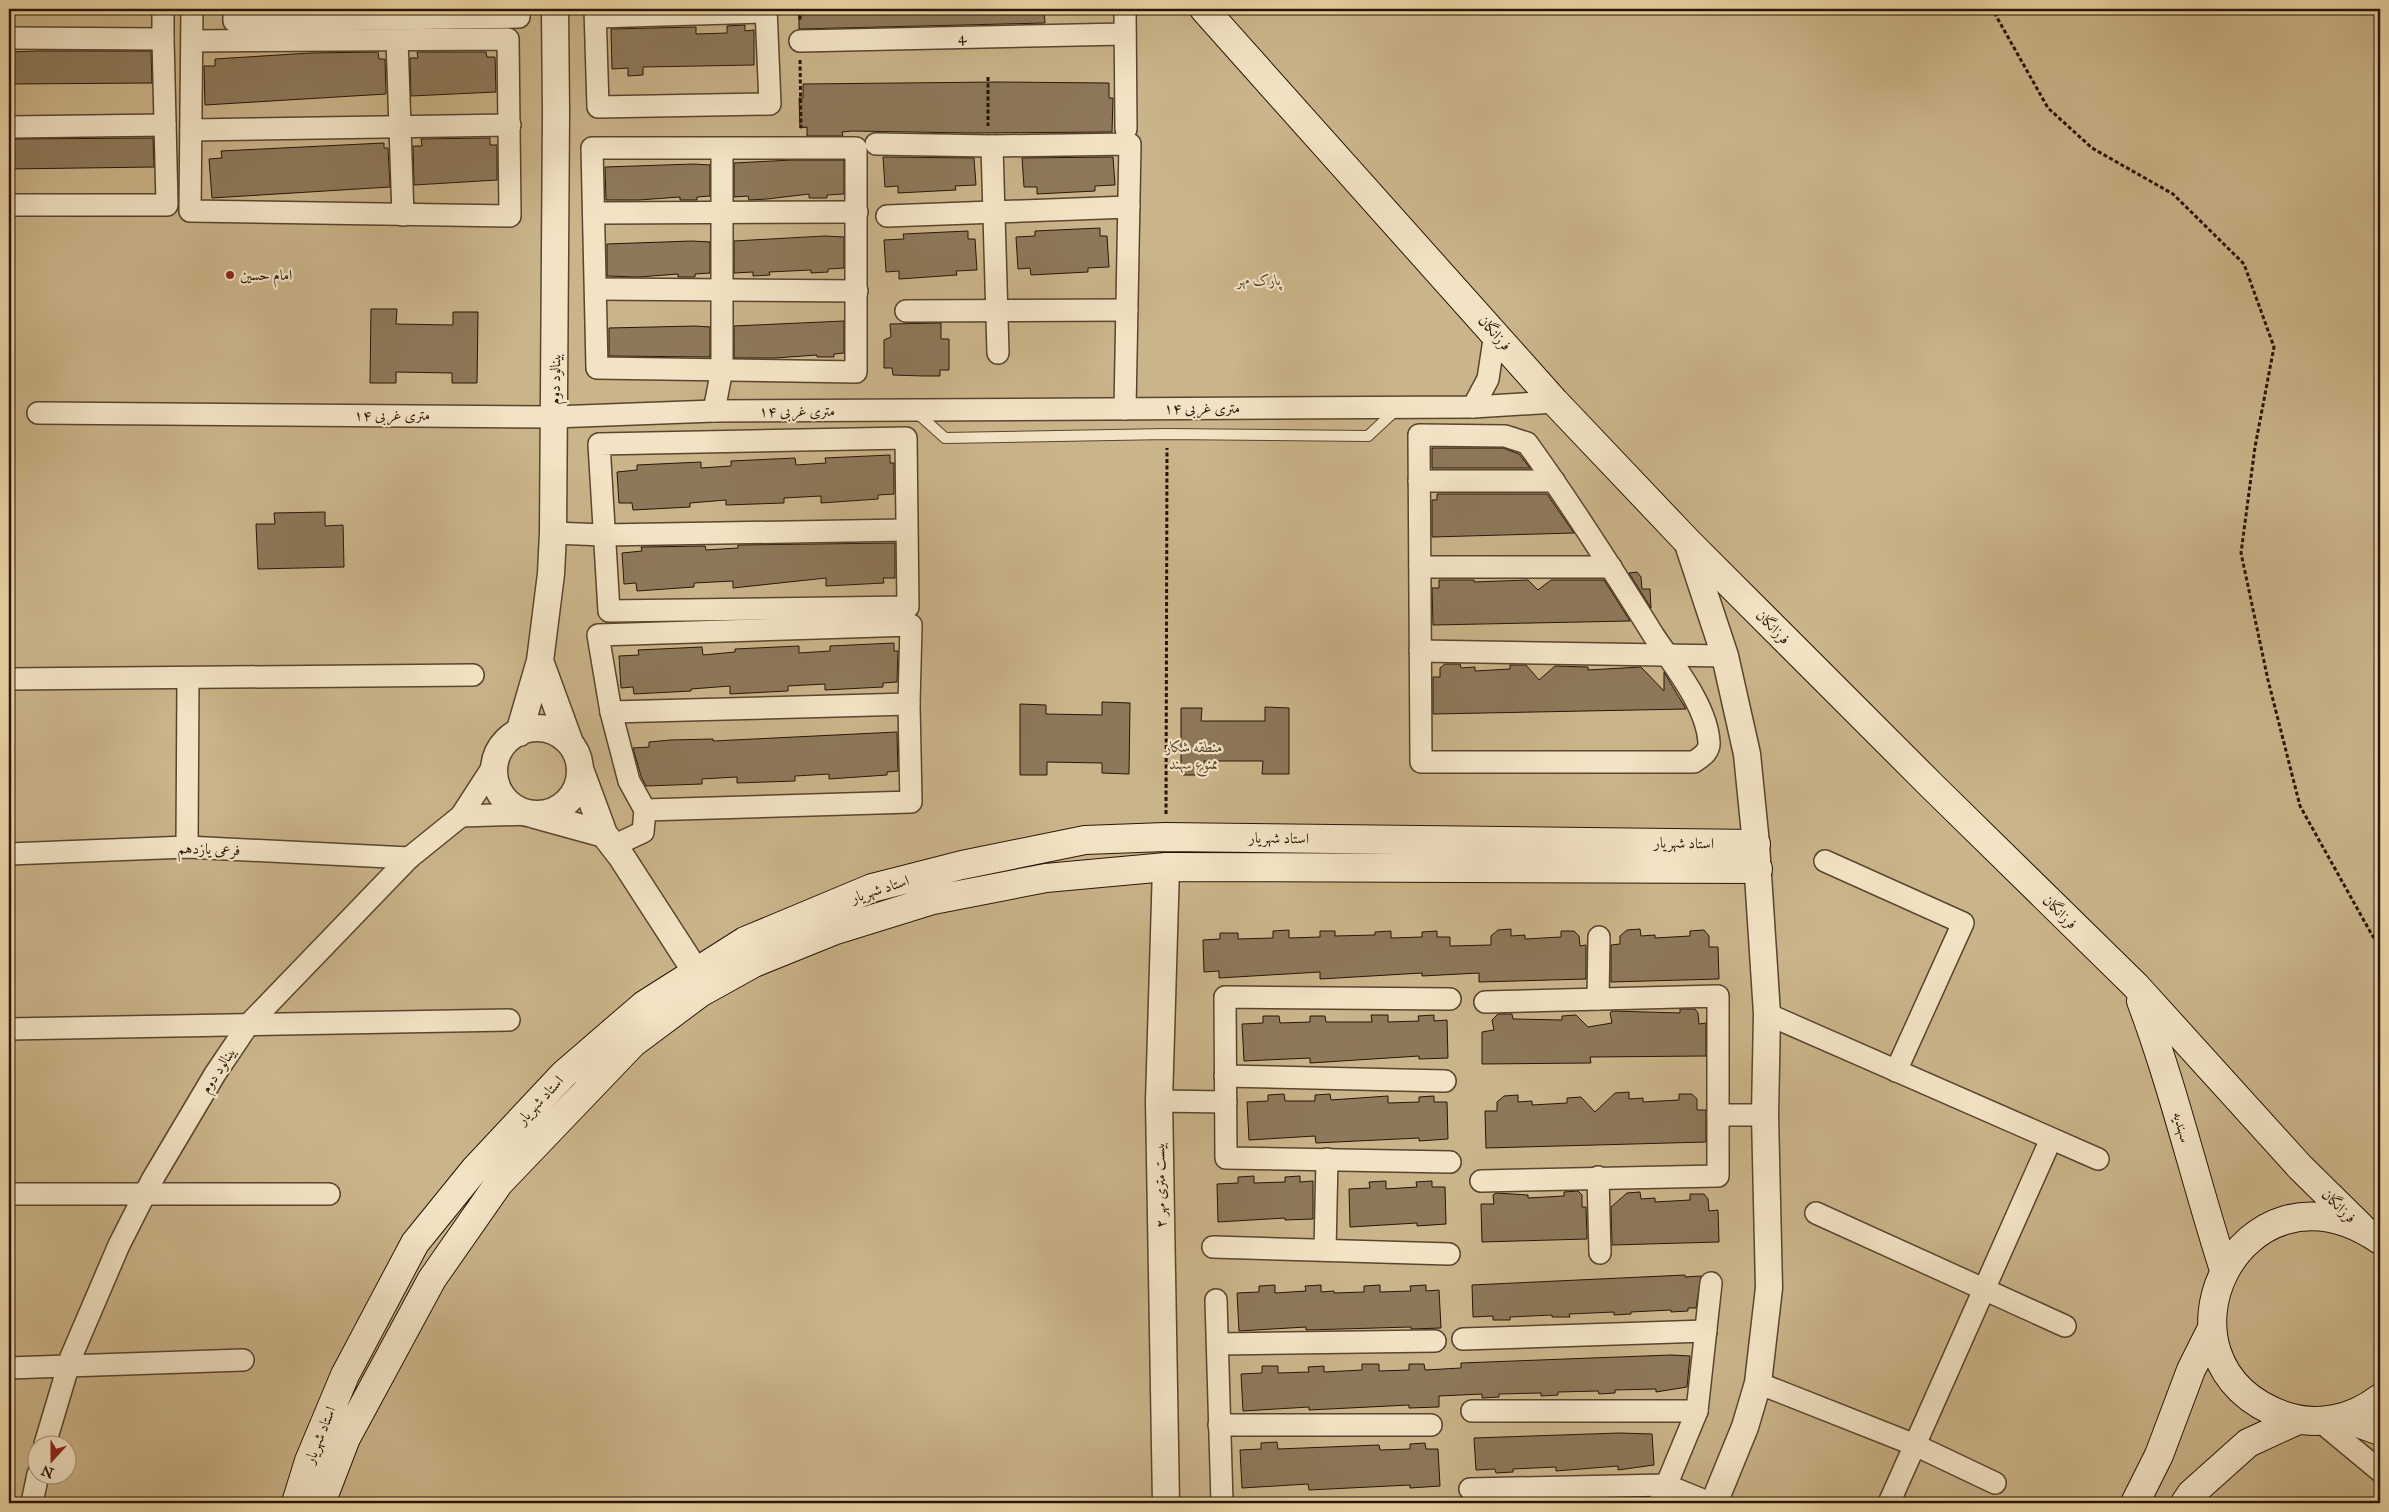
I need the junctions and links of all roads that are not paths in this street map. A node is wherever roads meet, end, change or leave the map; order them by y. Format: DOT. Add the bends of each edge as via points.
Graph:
graph roads {
  1 [pos="163,9"];
  2 [pos="192,9"];
  3 [pos="234,9"];
  4 [pos="519,9"];
  5 [pos="555,9"];
  6 [pos="1125,9"];
  7 [pos="1204,9"];
  8 [pos="766,11"];
  9 [pos="407,13"];
  10 [pos="596,13"];
  11 [pos="1125,34"];
  12 [pos="9,38"];
  13 [pos="163,39"];
  14 [pos="397,40"];
  15 [pos="193,41"];
  16 [pos="800,41"];
  17 [pos="165,125"];
  18 [pos="510,125"];
  19 [pos="9,127"];
  20 [pos="400,127"];
  21 [pos="1126,129"];
  22 [pos="190,130"];
  23 [pos="990,137"];
  24 [pos="876,144"];
  25 [pos="722,149"];
  26 [pos="9,205"];
  27 [pos="1129,207"];
  28 [pos="857,212"];
  29 [pos="994,212"];
  30 [pos="595,213"];
  31 [pos="722,213"];
  32 [pos="403,215"];
  33 [pos="887,216"];
  34 [pos="596,289"];
  35 [pos="723,290"];
  36 [pos="857,291"];
  37 [pos="1127,310"];
  38 [pos="906,311"];
  39 [pos="997,311"];
  40 [pos="1495,333"];
  41 [pos="998,353"];
  42 [pos="722,369"];
  43 [pos="1555,402"];
  44 [pos="1473,406"];
  45 [pos="1400,407"];
  46 [pos="1125,409"];
  47 [pos="714,411"];
  48 [pos="915,411"];
  49 [pos="38,413"];
  50 [pos="554,417"];
  51 [pos="1419,481"];
  52 [pos="1554,481"];
  53 [pos="906,530"];
  54 [pos="553,533"];
  55 [pos="604,535"];
  56 [pos="1688,541"];
  57 [pos="1420,567"];
  58 [pos="1611,567"];
  59 [pos="1420,650"];
  60 [pos="1666,655"];
  61 [pos="1724,656"];
  62 [pos="540,661"];
  63 [pos="473,675"];
  64 [pos="188,678"];
  65 [pos="9,679"];
  66 [pos="909,704"];
  67 [pos="611,712"];
  68 [pos="519,732"];
  69 [pos="570,743"];
  70 [pos="494,765"];
  71 [pos="580,769"];
  72 [pos="645,810"];
  73 [pos="533,814"];
  74 [pos="461,816"];
  75 [pos="1165,837"];
  76 [pos="608,840"];
  77 [pos="187,847"];
  78 [pos="9,854"];
  79 [pos="1757,857"];
  80 [pos="410,858"];
  81 [pos="1825,861"];
  82 [pos="1166,867"];
  83 [pos="1599,936"];
  84 [pos="696,972"];
  85 [pos="2136,986"];
  86 [pos="1450,999"];
  87 [pos="1598,999"];
  88 [pos="1485,1002"];
  89 [pos="1767,1014"];
  90 [pos="509,1020"];
  91 [pos="248,1025"];
  92 [pos="9,1029"];
  93 [pos="1896,1071"];
  94 [pos="1226,1076"];
  95 [pos="1445,1081"];
  96 [pos="1159,1101"];
  97 [pos="1226,1102"];
  98 [pos="1718,1115"];
  99 [pos="1765,1115"];
  100 [pos="2051,1139"];
  101 [pos="1327,1159"];
  102 [pos="2098,1159"];
  103 [pos="1450,1162"];
  104 [pos="1598,1177"];
  105 [pos="1481,1181"];
  106 [pos="145,1192"];
  107 [pos="9,1194"];
  108 [pos="329,1194"];
  109 [pos="1816,1213"];
  110 [pos="2371,1233"];
  111 [pos="1213,1247"];
  112 [pos="1325,1250"];
  113 [pos="1600,1253"];
  114 [pos="1449,1254"];
  115 [pos="2224,1270"];
  116 [pos="1712,1283"];
  117 [pos="1984,1290"];
  118 [pos="1216,1300"];
  119 [pos="2065,1326"];
  120 [pos="2212,1328"];
  121 [pos="1706,1331"];
  122 [pos="1463,1338"];
  123 [pos="1435,1341"];
  124 [pos="1218,1344"];
  125 [pos="243,1360"];
  126 [pos="68,1366"];
  127 [pos="9,1368"];
  128 [pos="1758,1384"];
  129 [pos="2380,1398"];
  130 [pos="1472,1411"];
  131 [pos="1696,1411"];
  132 [pos="2321,1420"];
  133 [pos="1219,1425"];
  134 [pos="1431,1425"];
  135 [pos="2380,1431"];
  136 [pos="48,1434"];
  137 [pos="1914,1445"];
  138 [pos="2380,1471"];
  139 [pos="1995,1483"];
  140 [pos="36,1484"];
  141 [pos="1470,1490"];
  142 [pos="1662,1494"];
  143 [pos="32,1503"];
  144 [pos="296,1503"];
  145 [pos="321,1503"];
  146 [pos="1166,1503"];
  147 [pos="1222,1503"];
  148 [pos="1710,1503"];
  149 [pos="1714,1503"];
  150 [pos="1889,1503"];
  151 [pos="2135,1503"];
  152 [pos="2185,1503"];
  1 -- 13 [label="street"];
  2 -- 15 [label="street"];
  3 -- 9 [label="street" via="234,21"];
  4 -- 9 [label="street" via="519,17"];
  5 -- 50 [label="street, بینالود دوم"];
  6 -- 11 [label="street"];
  7 -- 40 [label="main road, فرزانگان"];
  8 -- 10 [label="street"];
  8 -- 10 [label="street" via="770,104 598,107"];
  11 -- 16 [label="street, 4"];
  11 -- 21 [label="street"];
  12 -- 13 [label="street"];
  13 -- 17 [label="street"];
  14 -- 15 [label="street"];
  14 -- 18 [label="street" via="508,39"];
  14 -- 20 [label="street"];
  15 -- 22 [label="street"];
  17 -- 19 [label="street"];
  17 -- 26 [label="street" via="167,205"];
  18 -- 20 [label="street"];
  18 -- 32 [label="street" via="510,216"];
  20 -- 22 [label="street"];
  20 -- 32 [label="street"];
  22 -- 32 [label="street" via="190,211"];
  23 -- 24 [label="street"];
  23 -- 27 [label="street" via="1130,144"];
  23 -- 29 [label="street"];
  25 -- 28 [label="street" via="856,148"];
  25 -- 30 [label="street" via="592,148"];
  25 -- 31 [label="street"];
  27 -- 29 [label="street"];
  27 -- 37 [label="street"];
  28 -- 31 [label="street"];
  28 -- 36 [label="street"];
  29 -- 33 [label="street"];
  29 -- 39 [label="street"];
  30 -- 31 [label="street"];
  30 -- 34 [label="street"];
  31 -- 35 [label="street"];
  34 -- 35 [label="street"];
  34 -- 42 [label="street" via="597,368"];
  35 -- 36 [label="street"];
  35 -- 42 [label="street"];
  36 -- 42 [label="street" via="856,372"];
  37 -- 39 [label="street"];
  37 -- 46 [label="street"];
  38 -- 39 [label="street"];
  39 -- 41 [label="street"];
  40 -- 43 [label="main road, فرزانگان"];
  40 -- 44 [label="street" via="1488,379"];
  42 -- 47 [label="street"];
  43 -- 44 [label="street, ۱۴ متری غربی"];
  43 -- 56 [label="main road, فرزانگان"];
  44 -- 45 [label="street, ۱۴ متری غربی"];
  45 -- 46 [label="street, ۱۴ متری غربی"];
  45 -- 48 [label="lane" via="1368,436 1167,434 945,438"];
  46 -- 48 [label="street, ۱۴ متری غربی"];
  47 -- 48 [label="street, ۱۴ متری غربی"];
  47 -- 50 [label="street, ۱۴ متری غربی"];
  49 -- 50 [label="street, ۱۴ متری غربی"];
  50 -- 54 [label="street, بینالود دوم"];
  51 -- 52 [label="street"];
  51 -- 52 [label="street" via="1419,435 1505,436 1527,442"];
  51 -- 57 [label="street"];
  52 -- 58 [label="street"];
  53 -- 55 [label="street"];
  53 -- 55 [label="street" via="908,607 609,611"];
  53 -- 55 [label="street" via="906,438 599,444"];
  54 -- 55 [label="street"];
  54 -- 62 [label="street, بینالود دوم"];
  56 -- 61 [label="street"];
  56 -- 85 [label="main road, فرزانگان"];
  57 -- 58 [label="street"];
  57 -- 59 [label="street"];
  58 -- 60 [label="street"];
  59 -- 60 [label="street"];
  59 -- 60 [label="street" via="1421,762 1694,762 1709,748 1703,712"];
  60 -- 61 [label="street"];
  61 -- 79 [label="street" via="1747,754"];
  62 -- 68 [label="street"];
  62 -- 69 [label="street, بینالود دوم"];
  63 -- 64 [label="street"];
  64 -- 65 [label="street"];
  64 -- 77 [label="street"];
  66 -- 67 [label="street"];
  66 -- 67 [label="street" via="911,625 598,635"];
  66 -- 72 [label="street" via="911,802"];
  67 -- 72 [label="street" via="630,782"];
  68 -- 69 [label="street" via="532,728 546,729"];
  68 -- 70 [label="street" via="507,740"];
  69 -- 71 [label="street"];
  70 -- 73 [label="street" via="495,779 509,804 521,812"];
  70 -- 74 [label="street, بینالود دوم"];
  71 -- 73 [label="street" via="579,783 568,802 550,813"];
  71 -- 76 [label="street"];
  72 -- 76 [label="street" via="643,832"];
  73 -- 74 [label="street"];
  73 -- 76 [label="street"];
  74 -- 80 [label="street, بینالود دوم"];
  75 -- 79 [label="main road, استاد شهریار"];
  75 -- 82 [label="main road"];
  75 -- 84 [label="main road, استاد شهریار" via="1085,840 962,865 872,888 745,941"];
  76 -- 84 [label="street"];
  77 -- 78 [label="street, فرعی یازدهم"];
  77 -- 80 [label="street, فرعی یازدهم"];
  79 -- 82 [label="main road, استاد شهریار"];
  79 -- 89 [label="street"];
  80 -- 91 [label="street, بینالود دوم"];
  81 -- 93 [label="street" via="1963,923"];
  82 -- 96 [label="street, بیست متری مهر ۲"];
  82 -- 145 [label="main road, استاد شهریار" via="1046,878 933,900 833,931 754,963 700,993 633,1043 499,1183 432,1279 346,1438"];
  83 -- 87 [label="street"];
  84 -- 144 [label="main road, استاد شهریار" via="644,1005 564,1074 475,1169 416,1243 345,1375 309,1461"];
  85 -- 110 [label="main road, فرزانگان" via="2300,1167"];
  85 -- 115 [label="main road, سهندیه" via="2163,1059"];
  86 -- 94 [label="street" via="1225,998"];
  87 -- 88 [label="street"];
  87 -- 98 [label="street" via="1718,996"];
  89 -- 93 [label="street"];
  89 -- 99 [label="street"];
  90 -- 91 [label="street"];
  91 -- 92 [label="street"];
  91 -- 106 [label="street, بینالود دوم"];
  93 -- 100 [label="street"];
  94 -- 95 [label="street"];
  94 -- 97 [label="street"];
  96 -- 97 [label="street"];
  96 -- 146 [label="street, بیست متری مهر ۲"];
  97 -- 101 [label="street" via="1226,1158"];
  98 -- 99 [label="street"];
  98 -- 104 [label="street" via="1718,1176"];
  99 -- 128 [label="street" via="1769,1288"];
  100 -- 102 [label="street"];
  100 -- 117 [label="street"];
  101 -- 103 [label="street"];
  101 -- 112 [label="street"];
  104 -- 105 [label="street"];
  104 -- 113 [label="street"];
  106 -- 107 [label="street"];
  106 -- 108 [label="street"];
  106 -- 126 [label="street, بینالود دوم"];
  109 -- 117 [label="street"];
  110 -- 115 [label="main road" via="2331,1217 2291,1219 2269,1226 2243,1245"];
  111 -- 112 [label="street"];
  112 -- 114 [label="street"];
  115 -- 120 [label="main road" via="2214,1298"];
  116 -- 121 [label="street"];
  117 -- 119 [label="street"];
  117 -- 137 [label="street"];
  118 -- 124 [label="street"];
  120 -- 132 [label="main road" via="2220,1361 2239,1389 2266,1409"];
  120 -- 151 [label="main road"];
  121 -- 122 [label="street"];
  121 -- 131 [label="street"];
  123 -- 124 [label="street"];
  124 -- 133 [label="street"];
  125 -- 126 [label="street"];
  126 -- 127 [label="street"];
  126 -- 136 [label="street, بینالود دوم"];
  128 -- 137 [label="street"];
  128 -- 149 [label="street" via="1745,1427"];
  129 -- 132 [label="main road" via="2369,1407"];
  130 -- 131 [label="street"];
  131 -- 142 [label="street"];
  132 -- 135 [label="main road"];
  132 -- 138 [label="street"];
  132 -- 152 [label="main road" via="2248,1444"];
  133 -- 134 [label="street"];
  133 -- 147 [label="street"];
  137 -- 139 [label="street"];
  137 -- 150 [label="street"];
  140 -- 143 [label="street"];
  141 -- 142 [label="street"];
  142 -- 148 [label="street"];
}
